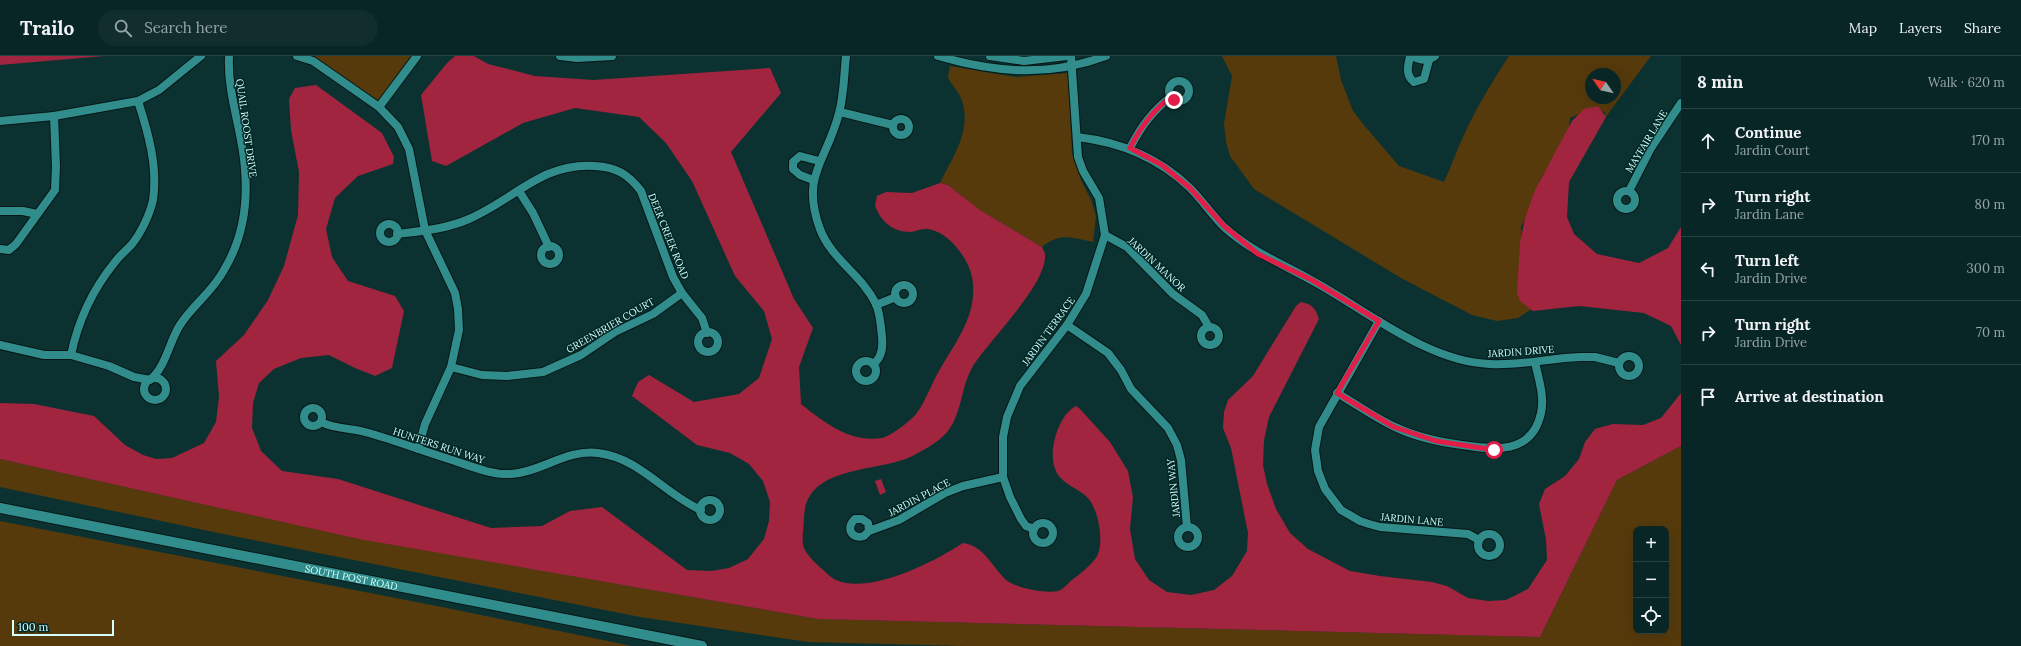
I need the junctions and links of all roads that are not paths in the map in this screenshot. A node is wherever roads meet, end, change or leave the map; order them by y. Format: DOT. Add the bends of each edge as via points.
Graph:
graph roads {
  1 [pos="201,56"];
  2 [pos="229,56"];
  3 [pos="297,56"];
  4 [pos="417,56"];
  5 [pos="560,56"];
  6 [pos="612,56"];
  7 [pos="846,56"];
  8 [pos="938,56"];
  9 [pos="990,56"];
  10 [pos="1067,56"];
  11 [pos="1070,56"];
  12 [pos="1106,56"];
  13 [pos="1411,56"];
  14 [pos="1432,58"];
  15 [pos="1072,66"];
  16 [pos="1171,97"];
  17 [pos="138,101"];
  18 [pos="1681,103"];
  19 [pos="380,107"];
  20 [pos="840,112"];
  21 [pos="54,116"];
  22 [pos="0,121"];
  23 [pos="893,125"];
  24 [pos="1077,137"];
  25 [pos="1130,148"];
  26 [pos="819,161"];
  27 [pos="813,180"];
  28 [pos="519,191"];
  29 [pos="1629,191"];
  30 [pos="0,211"];
  31 [pos="37,214"];
  32 [pos="425,230"];
  33 [pos="398,234"];
  34 [pos="1105,235"];
  35 [pos="549,246"];
  36 [pos="0,249"];
  37 [pos="682,293"];
  38 [pos="896,297"];
  39 [pos="876,305"];
  40 [pos="1379,321"];
  41 [pos="1067,325"];
  42 [pos="1209,327"];
  43 [pos="707,332"];
  44 [pos="0,345"];
  45 [pos="71,355"];
  46 [pos="1535,362"];
  47 [pos="1619,363"];
  48 [pos="873,364"];
  49 [pos="451,367"];
  50 [pos="1337,393"];
  51 [pos="321,422"];
  52 [pos="418,449"];
  53 [pos="1003,477"];
  54 [pos="0,508"];
  55 [pos="701,510"];
  56 [pos="1187,527"];
  57 [pos="1034,529"];
  58 [pos="869,531"];
  59 [pos="1479,540"];
  60 [pos="702,646"];
  1 -- 17 [label="street" via="159,90"];
  2 -- 45 [label="street, QUAIL ROOST DRIVE" via="231,96 245,170 245,207 238,242 224,271 208,294 180,325 159,370 150,380"];
  3 -- 19 [label="street" via="313,61"];
  4 -- 19 [label="street"];
  5 -- 6 [label="street"];
  7 -- 20 [label="street"];
  8 -- 15 [label="street" via="980,67 1014,72"];
  9 -- 10 [label="street" via="1024,61"];
  11 -- 15 [label="street, JARDIN TERRACE"];
  12 -- 15 [label="street"];
  13 -- 14 [label="street" via="1422,60"];
  13 -- 14 [label="street" via="1407,73 1414,82 1424,79"];
  15 -- 24 [label="street, JARDIN TERRACE"];
  16 -- 25 [label="street" via="1141,128"];
  17 -- 21 [label="street"];
  17 -- 45 [label="street" via="152,156 152,201 144,224 133,243 115,262 83,313"];
  18 -- 29 [label="street, MAYFAIR LANE" via="1651,148"];
  19 -- 32 [label="street" via="398,127 409,149"];
  20 -- 23 [label="street"];
  20 -- 26 [label="street" via="832,137"];
  21 -- 22 [label="street"];
  21 -- 31 [label="street" via="54,190"];
  24 -- 25 [label="street, JARDIN DRIVE"];
  24 -- 34 [label="street, JARDIN TERRACE" via="1078,157 1099,198"];
  25 -- 40 [label="street, JARDIN DRIVE" via="1162,165 1190,188 1224,226 1258,254 1312,280"];
  26 -- 27 [label="street"];
  26 -- 27 [label="street" via="800,156 793,162 793,169 796,172"];
  27 -- 39 [label="street" via="813,208 820,230 832,251 866,287"];
  28 -- 32 [label="street, DEER CREEK ROAD" via="469,219 449,227"];
  28 -- 35 [label="street"];
  28 -- 37 [label="street, DEER CREEK ROAD" via="554,170 574,166 609,167 623,172 632,179 640,191"];
  30 -- 31 [label="street" via="23,210"];
  31 -- 36 [label="street" via="13,248"];
  32 -- 33 [label="street, DEER CREEK ROAD"];
  32 -- 49 [label="street" via="455,293 459,330"];
  34 -- 41 [label="street, JARDIN TERRACE" via="1086,294"];
  34 -- 42 [label="street, JARDIN MANOR" via="1127,247 1173,294 1202,315"];
  37 -- 43 [label="street, DEER CREEK ROAD" via="702,318"];
  37 -- 49 [label="street, GREENBRIER COURT" via="654,314 615,332 581,355 543,372 507,376 482,375"];
  38 -- 39 [label="street"];
  39 -- 48 [label="street" via="883,345 878,360"];
  40 -- 46 [label="street, JARDIN DRIVE" via="1438,354 1490,364"];
  40 -- 50 [label="street, JARDIN LANE"];
  41 -- 53 [label="street, JARDIN TERRACE" via="1020,386 1014,398 1003,436"];
  41 -- 56 [label="street, JARDIN WAY" via="1108,353 1131,389 1168,428 1181,460"];
  44 -- 45 [label="street, QUAIL ROOST DRIVE" via="44,355"];
  46 -- 47 [label="street, JARDIN DRIVE" via="1564,357 1595,357"];
  46 -- 50 [label="street" via="1542,399 1542,412 1536,426 1529,436 1516,446 1494,450 1436,441 1394,427"];
  49 -- 52 [label="street" via="425,424"];
  50 -- 59 [label="street, JARDIN LANE" via="1319,426 1315,450 1324,489 1341,510 1360,521 1380,527 1468,534"];
  51 -- 52 [label="street, HUNTERS RUN WAY" via="331,427 364,432"];
  52 -- 55 [label="street, HUNTERS RUN WAY" via="484,471 509,474 528,472 577,453 598,453 637,466 687,504"];
  53 -- 57 [label="street, JARDIN TERRACE" via="1021,519 1026,526"];
  53 -- 58 [label="street, JARDIN PLACE" via="945,493 899,520"];
  54 -- 60 [label="street, SOUTH POST ROAD"];
}
